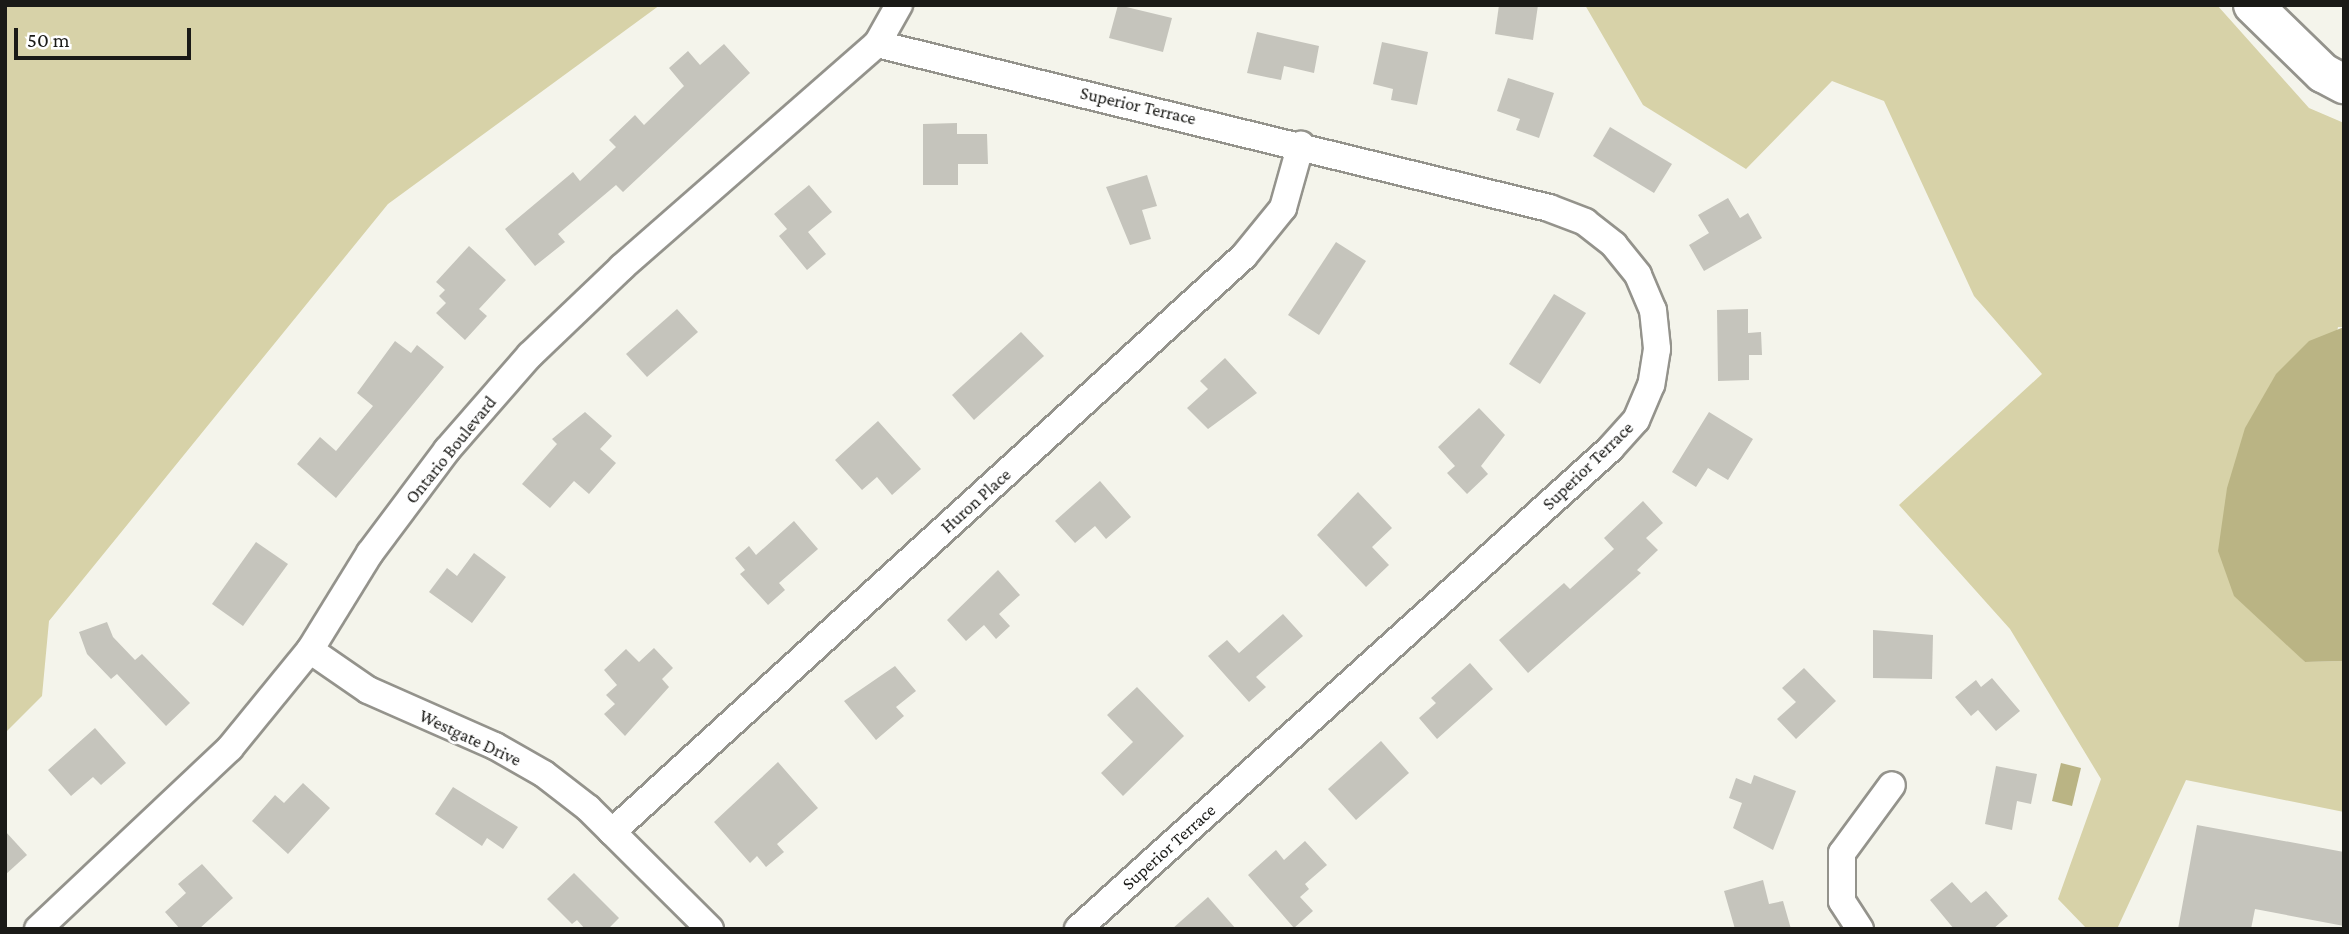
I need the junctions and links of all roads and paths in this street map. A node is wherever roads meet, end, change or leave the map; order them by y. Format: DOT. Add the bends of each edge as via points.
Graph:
graph roads {
  1 [pos="899,5"];
  2 [pos="2253,5"];
  3 [pos="877,44"];
  4 [pos="2344,84"];
  5 [pos="1301,144"];
  6 [pos="310,650"];
  7 [pos="1892,785"];
  8 [pos="612,832"];
  9 [pos="38,929"];
  10 [pos="709,929"];
  11 [pos="1079,929"];
  12 [pos="1860,929"];
  1 -- 3 [label="street, Ontario Boulevard"];
  2 -- 4 [label="street" via="2323,73"];
  3 -- 5 [label="street, Superior Terrace"];
  3 -- 6 [label="street, Ontario Boulevard" via="622,267 530,355 447,450 370,554"];
  5 -- 8 [label="street, Huron Place" via="1283,208 1244,256"];
  5 -- 11 [label="street, Superior Terrace" via="1585,222 1614,245 1638,275 1653,310 1657,349 1651,385 1636,421 1611,448"];
  6 -- 8 [label="street, Westgate Drive" via="368,690 495,746 544,774"];
  6 -- 9 [label="street, Ontario Boulevard" via="230,748"];
  7 -- 12 [label="street" via="1842,853 1842,901"];
  8 -- 10 [label="street, Westgate Drive"];
}
